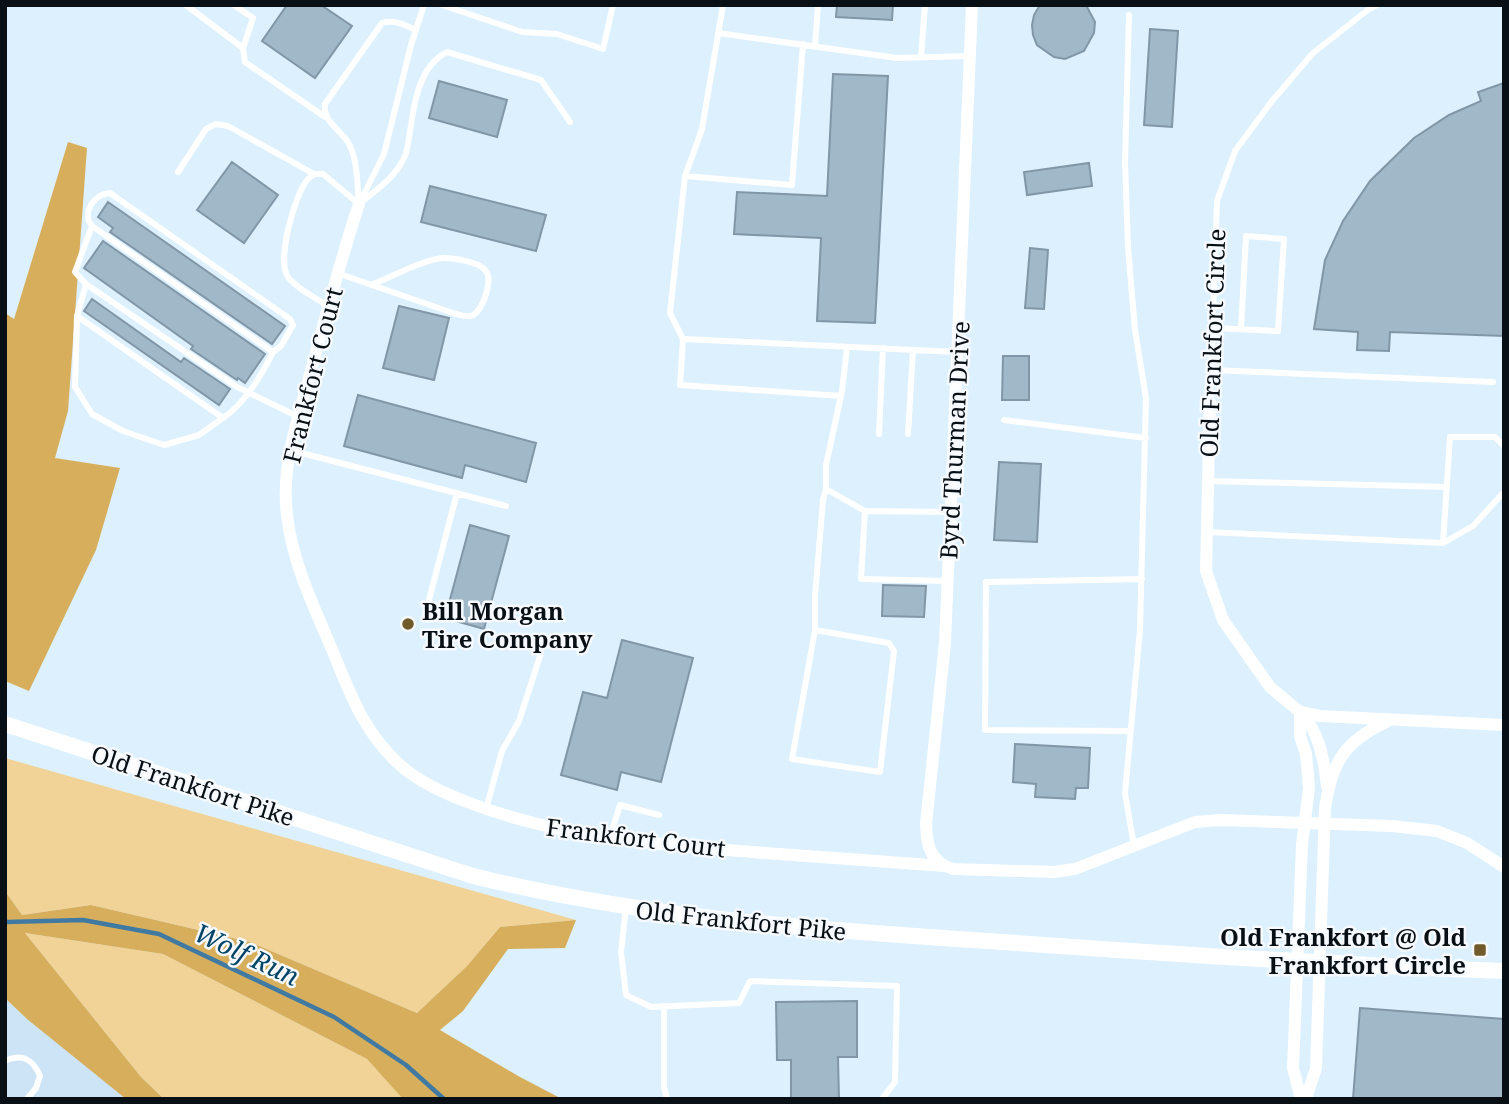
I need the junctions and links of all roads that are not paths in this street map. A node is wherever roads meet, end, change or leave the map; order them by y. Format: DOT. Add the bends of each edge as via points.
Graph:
graph roads {
  1 [pos="186,5"];
  2 [pos="234,5"];
  3 [pos="424,5"];
  4 [pos="442,5"];
  5 [pos="613,5"];
  6 [pos="723,5"];
  7 [pos="818,5"];
  8 [pos="925,5"];
  9 [pos="972,5"];
  10 [pos="1377,5"];
  11 [pos="1129,15"];
  12 [pos="416,30"];
  13 [pos="718,33"];
  14 [pos="803,44"];
  15 [pos="815,46"];
  16 [pos="243,48"];
  17 [pos="971,56"];
  18 [pos="921,57"];
  19 [pos="326,118"];
  20 [pos="570,122"];
  21 [pos="178,172"];
  22 [pos="314,174"];
  23 [pos="685,176"];
  24 [pos="359,204"];
  25 [pos="92,226"];
  26 [pos="337,273"];
  27 [pos="86,285"];
  28 [pos="372,285"];
  29 [pos="328,306"];
  30 [pos="77,316"];
  31 [pos="1213,328"];
  32 [pos="1241,330"];
  33 [pos="682,339"];
  34 [pos="847,346"];
  35 [pos="883,348"];
  36 [pos="913,350"];
  37 [pos="273,352"];
  38 [pos="958,352"];
  39 [pos="1211,370"];
  40 [pos="1493,382"];
  41 [pos="248,393"];
  42 [pos="841,396"];
  43 [pos="1210,402"];
  44 [pos="223,418"];
  45 [pos="299,418"];
  46 [pos="1004,420"];
  47 [pos="880,433"];
  48 [pos="908,434"];
  49 [pos="1146,438"];
  50 [pos="1504,446"];
  51 [pos="290,450"];
  52 [pos="1207,481"];
  53 [pos="1447,487"];
  54 [pos="827,489"];
  55 [pos="1504,492"];
  56 [pos="457,493"];
  57 [pos="506,506"];
  58 [pos="865,511"];
  59 [pos="951,512"];
  60 [pos="1206,532"];
  61 [pos="1443,543"];
  62 [pos="1142,579"];
  63 [pos="948,581"];
  64 [pos="425,615"];
  65 [pos="815,630"];
  66 [pos="541,653"];
  67 [pos="1300,712"];
  68 [pos="1390,720"];
  69 [pos="5,724"];
  70 [pos="1504,725"];
  71 [pos="1131,731"];
  72 [pos="1328,791"];
  73 [pos="486,809"];
  74 [pos="659,815"];
  75 [pos="1305,822"];
  76 [pos="1324,823"];
  77 [pos="610,837"];
  78 [pos="1134,848"];
  79 [pos="945,866"];
  80 [pos="1504,867"];
  81 [pos="626,907"];
  82 [pos="1298,962"];
  83 [pos="1320,964"];
  84 [pos="1504,971"];
  85 [pos="664,1006"];
  86 [pos="5,1061"];
  87 [pos="27,1099"];
  88 [pos="667,1099"];
  89 [pos="882,1099"];
  90 [pos="1301,1099"];
  91 [pos="1306,1099"];
  1 -- 16 [label="lane"];
  2 -- 16 [label="lane" via="253,18"];
  3 -- 12 [label="lane"];
  4 -- 5 [label="lane" via="522,32 557,34 603,49"];
  6 -- 13 [label="lane"];
  7 -- 15 [label="lane"];
  8 -- 18 [label="lane"];
  9 -- 17 [label="street, Byrd Thurman Drive"];
  10 -- 31 [label="lane, Old Frankfort Circle" via="1313,53 1235,151 1217,201"];
  11 -- 49 [label="lane" via="1125,162"];
  12 -- 19 [label="lane" via="398,22 382,23 325,104"];
  12 -- 24 [label="lane" via="384,154"];
  13 -- 14 [label="lane"];
  13 -- 23 [label="lane" via="702,130"];
  14 -- 15 [label="lane"];
  14 -- 23 [label="lane" via="792,185"];
  15 -- 18 [label="lane"];
  16 -- 19 [label="lane" via="245,62"];
  17 -- 18 [label="lane"];
  17 -- 38 [label="street, Byrd Thurman Drive"];
  19 -- 24 [label="lane" via="340,131 354,157"];
  20 -- 24 [label="lane" via="541,80 447,52 435,58 422,79 406,156 390,179"];
  21 -- 22 [label="lane" via="206,129 216,124 228,126"];
  22 -- 24 [label="lane" via="323,174"];
  22 -- 29 [label="lane" via="296,204 284,247 284,267 288,277"];
  23 -- 33 [label="lane" via="670,313"];
  24 -- 26 [label="street, Frankfort Court"];
  25 -- 27 [label="lane" via="75,272"];
  25 -- 37 [label="lane"];
  25 -- 37 [label="lane" via="87,214 95,198 110,193 290,319 293,325"];
  26 -- 28 [label="lane"];
  26 -- 29 [label="street, Frankfort Court"];
  27 -- 30 [label="lane"];
  27 -- 41 [label="lane"];
  28 -- 28 [label="lane" via="467,316 479,310 489,278 480,265 444,258"];
  29 -- 45 [label="street, Frankfort Court"];
  30 -- 44 [label="lane"];
  30 -- 44 [label="lane" via="75,387 92,414 164,445 199,435"];
  31 -- 32 [label="lane"];
  31 -- 39 [label="lane, Old Frankfort Circle"];
  32 -- 32 [label="lane" via="1278,331 1284,239 1246,236"];
  33 -- 34 [label="lane"];
  33 -- 42 [label="lane" via="680,385"];
  34 -- 35 [label="lane"];
  34 -- 42 [label="lane"];
  35 -- 36 [label="lane"];
  35 -- 47 [label="lane"];
  36 -- 38 [label="lane"];
  36 -- 48 [label="lane"];
  37 -- 41 [label="lane"];
  38 -- 59 [label="street, Byrd Thurman Drive"];
  39 -- 40 [label="lane"];
  39 -- 43 [label="lane, Old Frankfort Circle"];
  41 -- 44 [label="lane"];
  41 -- 45 [label="lane"];
  42 -- 54 [label="lane" via="825,465"];
  43 -- 52 [label="street, Old Frankfort Circle"];
  45 -- 51 [label="street, Frankfort Court"];
  46 -- 49 [label="lane"];
  49 -- 62 [label="lane"];
  50 -- 53 [label="lane" via="1495,438 1450,437"];
  51 -- 56 [label="lane"];
  51 -- 73 [label="street, Frankfort Court" via="287,515 295,554 359,715 402,767 433,789"];
  52 -- 53 [label="lane"];
  52 -- 60 [label="street, Old Frankfort Circle"];
  53 -- 61 [label="lane"];
  54 -- 58 [label="lane"];
  54 -- 65 [label="lane"];
  55 -- 61 [label="lane" via="1473,526"];
  56 -- 57 [label="lane"];
  56 -- 64 [label="lane"];
  58 -- 59 [label="lane"];
  58 -- 63 [label="lane" via="861,579"];
  59 -- 63 [label="street, Byrd Thurman Drive"];
  60 -- 61 [label="lane"];
  60 -- 67 [label="street, Old Frankfort Circle" via="1206,571 1223,620 1270,687"];
  62 -- 71 [label="lane"];
  62 -- 71 [label="lane" via="986,582 985,730"];
  63 -- 79 [label="street, Byrd Thurman Drive" via="926,824 929,852"];
  65 -- 65 [label="lane" via="889,643 894,651 880,772 792,759"];
  66 -- 73 [label="lane" via="519,721 502,751"];
  67 -- 68 [label="street"];
  67 -- 72 [label="street, Old Frankfort Circle" via="1318,739"];
  67 -- 75 [label="street" via="1308,779"];
  68 -- 70 [label="street"];
  68 -- 72 [label="street" via="1363,733 1342,753"];
  69 -- 81 [label="main road, Old Frankfort Pike" via="473,876"];
  71 -- 78 [label="lane" via="1125,793"];
  72 -- 76 [label="street"];
  73 -- 77 [label="street, Frankfort Court" via="539,826"];
  74 -- 77 [label="lane" via="620,805"];
  75 -- 76 [label="street, Frankfort Court"];
  75 -- 78 [label="street, Frankfort Court" via="1195,822"];
  75 -- 82 [label="street"];
  76 -- 80 [label="street, Frankfort Court" via="1437,831 1467,843"];
  76 -- 83 [label="street"];
  77 -- 79 [label="street, Frankfort Court"];
  78 -- 79 [label="street, Frankfort Court" via="1054,872"];
  81 -- 82 [label="main road, Old Frankfort Pike" via="819,930"];
  81 -- 85 [label="lane" via="621,952 626,995 651,1007"];
  82 -- 83 [label="main road, Old Frankfort Pike"];
  82 -- 90 [label="street" via="1293,1068"];
  83 -- 84 [label="main road, Old Frankfort Pike"];
  83 -- 91 [label="street" via="1316,1068"];
  85 -- 88 [label="lane"];
  85 -- 89 [label="lane" via="738,1003 750,981 897,986 895,1082"];
  86 -- 87 [label="lane" via="20,1056 36,1067 40,1076"];
}
